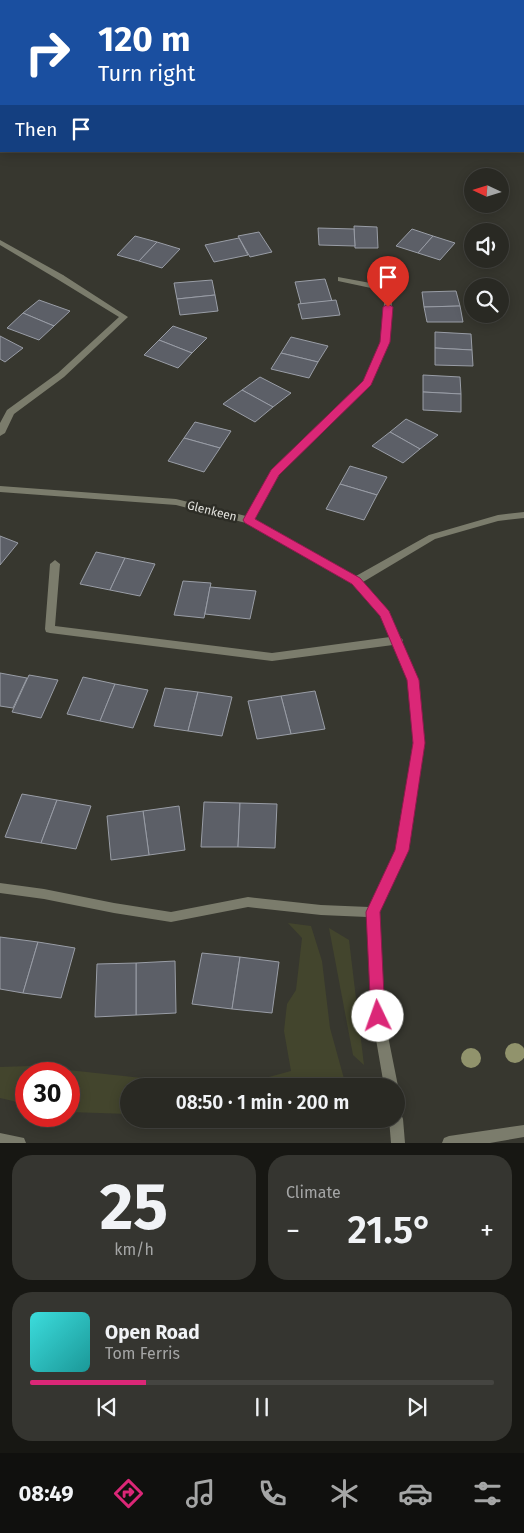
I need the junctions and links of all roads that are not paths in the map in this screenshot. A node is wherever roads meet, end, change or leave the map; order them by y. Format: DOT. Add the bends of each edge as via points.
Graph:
graph roads {
  1 [pos="0,242"];
  2 [pos="341,279"];
  3 [pos="0,433"];
  4 [pos="0,489"];
  5 [pos="524,515"];
  6 [pos="249,520"];
  7 [pos="55,564"];
  8 [pos="356,581"];
  9 [pos="398,640"];
  10 [pos="0,888"];
  11 [pos="373,912"];
  12 [pos="390,1078"];
  13 [pos="397,1128"];
  14 [pos="524,1131"];
  15 [pos="0,1140"];
  16 [pos="19,1143"];
  17 [pos="398,1143"];
  18 [pos="449,1143"];
  1 -- 3 [label="street" via="124,317 61,375 10,412"];
  2 -- 6 [label="street" via="389,289 385,342 367,383 275,473"];
  4 -- 6 [label="street, Glenkeen" via="176,502"];
  5 -- 8 [label="street" via="498,518 432,538"];
  6 -- 8 [label="street, Glenkeen"];
  7 -- 9 [label="street" via="50,629 272,657"];
  8 -- 9 [label="street, Glenkeen" via="385,614"];
  9 -- 11 [label="street, Glenkeen" via="413,680 419,743 402,850"];
  10 -- 11 [label="street" via="171,917 248,902"];
  11 -- 12 [label="street, Glenkeen" via="378,1016"];
  13 -- 17 [label="street"];
  14 -- 18 [label="street"];
  15 -- 16 [label="street"];
}
